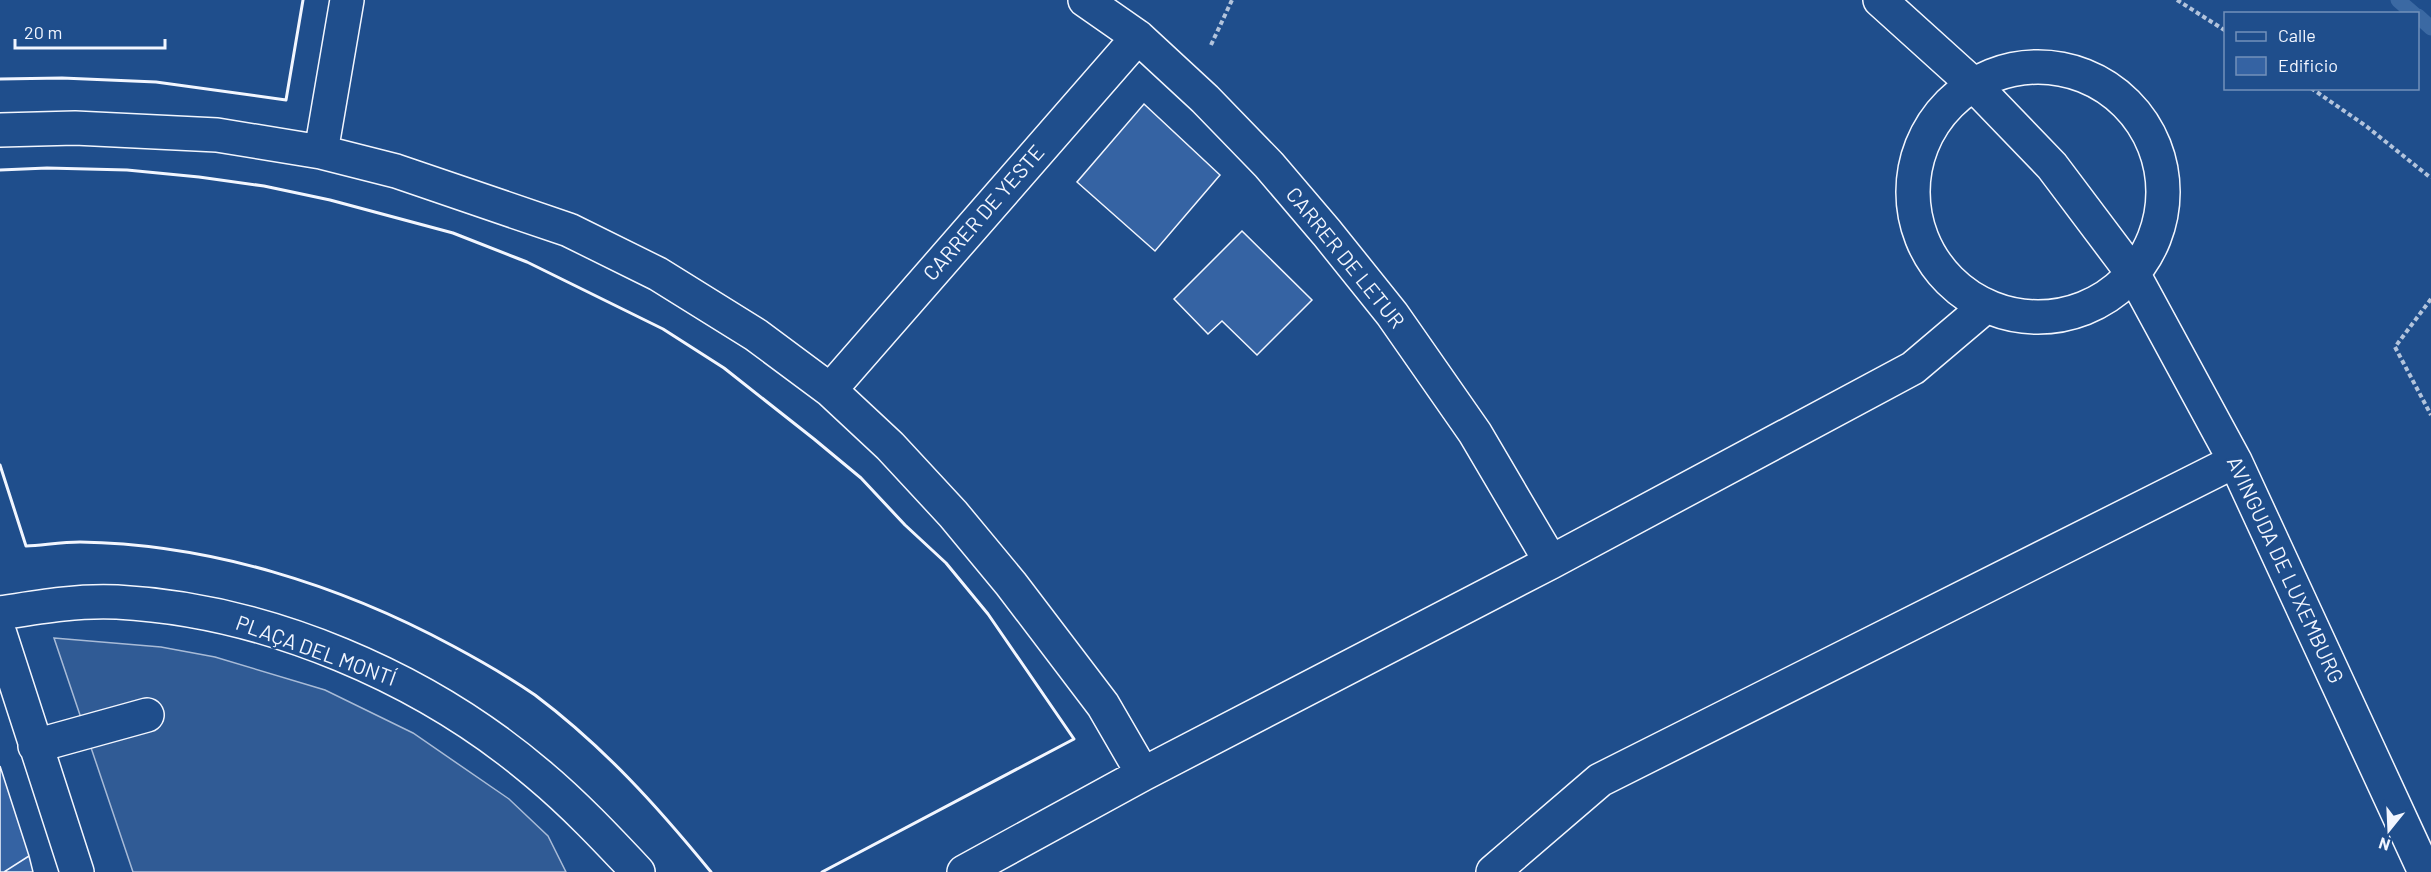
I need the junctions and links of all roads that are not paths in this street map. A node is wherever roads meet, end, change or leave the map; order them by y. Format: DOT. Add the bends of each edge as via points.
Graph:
graph roads {
  1 [pos="346,0"];
  2 [pos="1085,0"];
  3 [pos="1880,0"];
  4 [pos="1138,37"];
  5 [pos="1973,84"];
  6 [pos="0,130"];
  7 [pos="321,152"];
  8 [pos="2134,275"];
  9 [pos="1985,307"];
  10 [pos="830,390"];
  11 [pos="2235,461"];
  12 [pos="1551,562"];
  13 [pos="0,614"];
  14 [pos="0,634"];
  15 [pos="147,715"];
  16 [pos="35,746"];
  17 [pos="1143,774"];
  18 [pos="77,872"];
  19 [pos="638,872"];
  20 [pos="964,872"];
  21 [pos="1493,872"];
  22 [pos="2425,872"];
  1 -- 7 [label="street"];
  2 -- 4 [label="street, CARRER DE LETUR"];
  3 -- 5 [label="street, AVINGUDA DE LUXEMBURG"];
  4 -- 10 [label="street, CARRER DE YESTE"];
  4 -- 12 [label="street, CARRER DE LETUR" via="1269,165 1392,314 1475,433"];
  5 -- 8 [label="street, AVINGUDA DE LUXEMBURG" via="2052,166"];
  5 -- 8 [label="street" via="2010,69 2049,66 2088,76 2121,97 2147,128 2162,164 2164,203 2155,241"];
  5 -- 9 [label="street" via="1943,109 1922,141 1912,179 1914,218 1928,254 1953,285"];
  6 -- 7 [label="street" via="75,128 217,135"];
  7 -- 10 [label="street" via="396,171 569,230 658,274 756,335"];
  8 -- 9 [label="street" via="2102,301 2065,315 2024,318"];
  8 -- 11 [label="street, AVINGUDA DE LUXEMBURG"];
  9 -- 12 [label="street" via="1913,368"];
  10 -- 17 [label="street" via="890,446 1011,584 1102,705"];
  11 -- 21 [label="street" via="1600,780"];
  11 -- 22 [label="street, AVINGUDA DE LUXEMBURG"];
  12 -- 17 [label="street"];
  13 -- 19 [label="street, PLAÇA DEL MONTÍ" via="86,602 129,603 222,617 334,653 391,677 498,742 595,826"];
  14 -- 16 [label="street"];
  15 -- 16 [label="street"];
  16 -- 18 [label="street"];
  17 -- 20 [label="street"];
}
